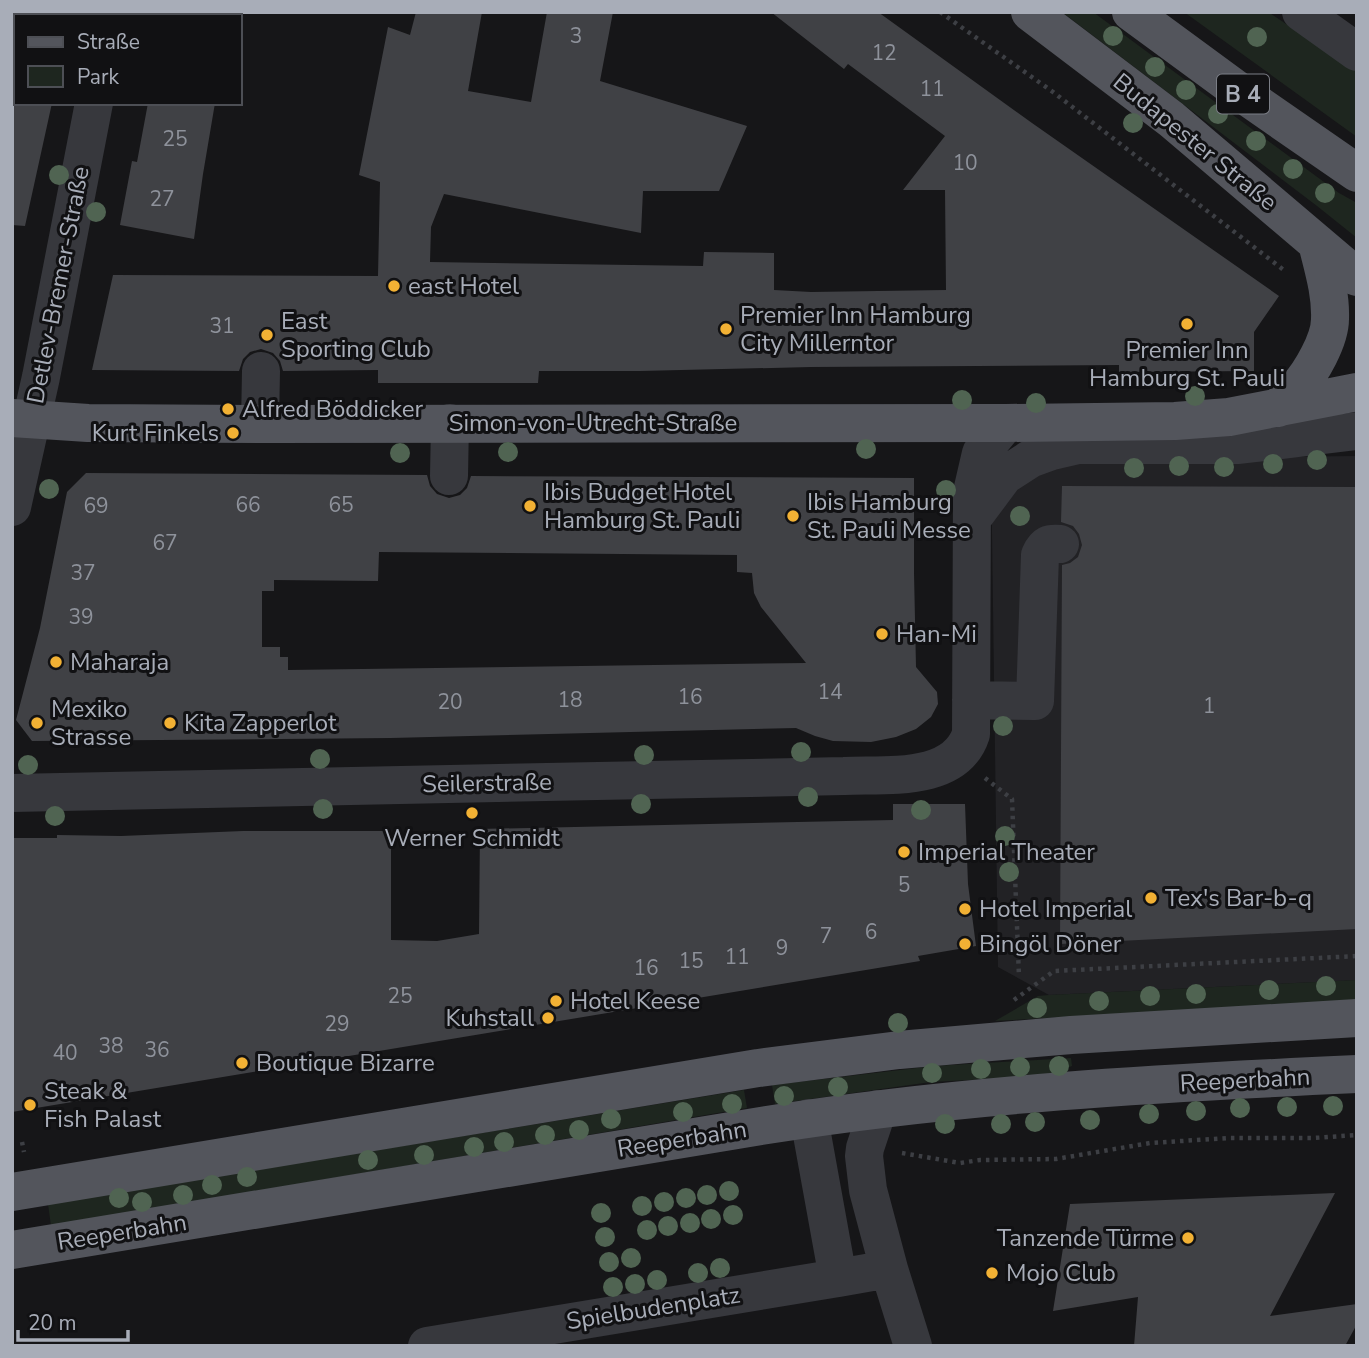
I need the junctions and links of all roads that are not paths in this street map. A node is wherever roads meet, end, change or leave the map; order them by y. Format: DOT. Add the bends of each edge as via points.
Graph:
graph roads {
  1 [pos="1030,12"];
  2 [pos="1131,12"];
  3 [pos="1301,12"];
  4 [pos="1357,52"];
  5 [pos="94,105"];
  6 [pos="1357,173"];
  7 [pos="1317,243"];
  8 [pos="1357,277"];
  9 [pos="261,371"];
  10 [pos="1357,392"];
  11 [pos="1278,408"];
  12 [pos="22,419"];
  13 [pos="450,423"];
  14 [pos="1006,423"];
  15 [pos="260,424"];
  16 [pos="1357,430"];
  17 [pos="449,476"];
  18 [pos="12,507"];
  19 [pos="972,520"];
  20 [pos="1060,544"];
  21 [pos="971,701"];
  22 [pos="12,793"];
  23 [pos="1357,1018"];
  24 [pos="1357,1074"];
  25 [pos="878,1109"];
  26 [pos="809,1118"];
  27 [pos="12,1192"];
  28 [pos="12,1250"];
  29 [pos="889,1269"];
  30 [pos="838,1278"];
  31 [pos="427,1346"];
  32 [pos="913,1346"];
  1 -- 7 [label="main road, Budapester Straße / B 4" via="1171,119"];
  2 -- 6 [label="main road, B 4"];
  3 -- 4 [label="street"];
  5 -- 12 [label="street, Detlev-Bremer-Straße"];
  7 -- 8 [label="main road, Budapester Straße / B 4"];
  7 -- 11 [label="main road" via="1328,284 1331,322 1313,366"];
  9 -- 15 [label="street"];
  10 -- 11 [label="main road, Simon-von-Utrecht-Straße"];
  11 -- 14 [label="main road, Simon-von-Utrecht-Straße" via="1175,421"];
  12 -- 15 [label="main road, Simon-von-Utrecht-Straße"];
  12 -- 18 [label="street, Detlev-Bremer-Straße"];
  13 -- 14 [label="main road, Simon-von-Utrecht-Straße"];
  13 -- 15 [label="main road, Simon-von-Utrecht-Straße"];
  13 -- 17 [label="street"];
  14 -- 19 [label="street" via="981,453 972,492"];
  16 -- 19 [label="street" via="1239,445 1078,445 1052,451 1004,476"];
  19 -- 21 [label="street"];
  20 -- 21 [label="street" via="1049,543 1040,555 1035,701"];
  21 -- 22 [label="street, Seilerstraße" via="968,743 949,763 919,773"];
  23 -- 27 [label="main road" via="899,1049 758,1068"];
  24 -- 25 [label="main road, Reeperbahn" via="1079,1090"];
  25 -- 26 [label="main road, Reeperbahn"];
  25 -- 29 [label="street" via="864,1156"];
  26 -- 28 [label="main road, Reeperbahn"];
  26 -- 30 [label="street"];
  29 -- 30 [label="street, Spielbudenplatz"];
  29 -- 32 [label="street"];
  30 -- 31 [label="street, Spielbudenplatz"];
}
